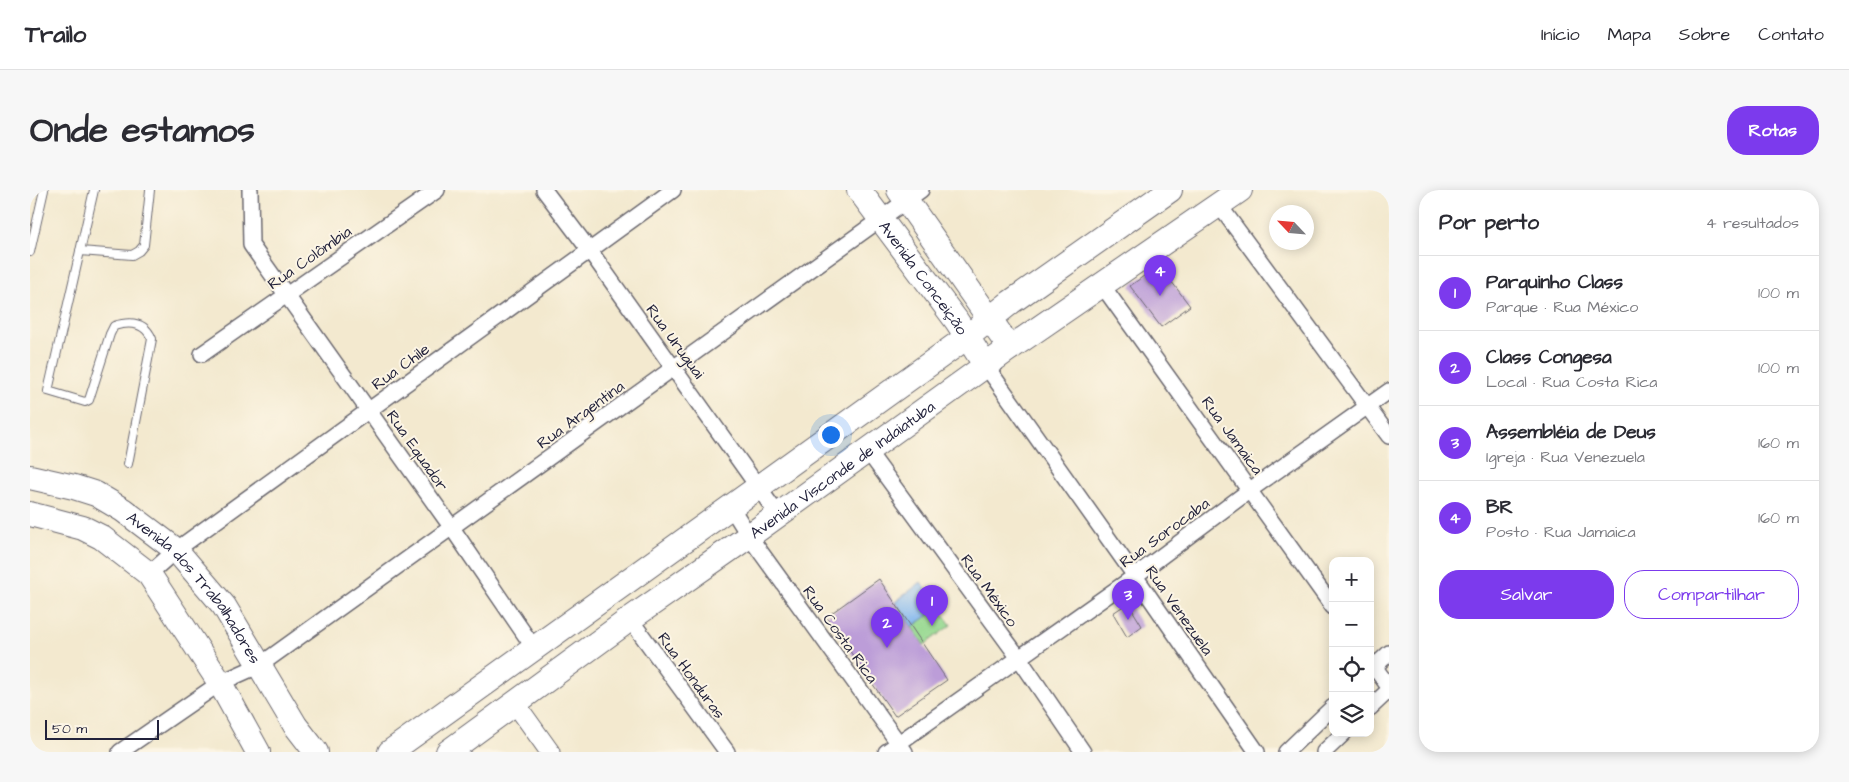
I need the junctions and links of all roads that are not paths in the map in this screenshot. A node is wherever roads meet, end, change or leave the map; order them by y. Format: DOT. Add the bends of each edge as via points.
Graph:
graph roads {
  1 [pos="44,190"];
  2 [pos="94,190"];
  3 [pos="150,190"];
  4 [pos="250,190"];
  5 [pos="437,190"];
  6 [pos="544,190"];
  7 [pos="673,190"];
  8 [pos="859,190"];
  9 [pos="1170,190"];
  10 [pos="1240,190"];
  11 [pos="909,193"];
  12 [pos="1220,198"];
  13 [pos="881,220"];
  14 [pos="80,251"];
  15 [pos="590,251"];
  16 [pos="30,252"];
  17 [pos="1102,285"];
  18 [pos="286,295"];
  19 [pos="991,318"];
  20 [pos="967,337"];
  21 [pos="1010,348"];
  22 [pos="202,354"];
  23 [pos="986,366"];
  24 [pos="674,368"];
  25 [pos="1389,391"];
  26 [pos="1368,407"];
  27 [pos="368,411"];
  28 [pos="1389,436"];
  29 [pos="867,450"];
  30 [pos="128,464"];
  31 [pos="30,477"];
  32 [pos="759,487"];
  33 [pos="1250,490"];
  34 [pos="731,507"];
  35 [pos="30,514"];
  36 [pos="778,514"];
  37 [pos="452,528"];
  38 [pos="749,536"];
  39 [pos="176,550"];
  40 [pos="149,574"];
  41 [pos="1135,576"];
  42 [pos="1329,602"];
  43 [pos="630,620"];
  44 [pos="534,648"];
  45 [pos="1389,653"];
  46 [pos="1018,658"];
  47 [pos="1374,664"];
  48 [pos="260,665"];
  49 [pos="1374,669"];
  50 [pos="220,683"];
  51 [pos="1389,689"];
  52 [pos="515,703"];
  53 [pos="1374,704"];
  54 [pos="1329,711"];
  55 [pos="1340,737"];
  56 [pos="902,747"];
  57 [pos="120,752"];
  58 [pos="258,752"];
  59 [pos="316,752"];
  60 [pos="390,752"];
  61 [pos="448,752"];
  62 [pos="550,752"];
  63 [pos="727,752"];
  64 [pos="886,752"];
  65 [pos="1083,752"];
  66 [pos="1257,752"];
  67 [pos="1286,752"];
  68 [pos="1324,752"];
  1 -- 16 [label="lane"];
  2 -- 14 [label="lane"];
  3 -- 14 [label="lane" via="144,245 139,251 132,255"];
  4 -- 18 [label="street, Rua Equador" via="251,244"];
  5 -- 18 [label="street, Rua Colômbia"];
  6 -- 15 [label="street, Rua Uruguai"];
  7 -- 15 [label="street, Rua Chile"];
  8 -- 13 [label="main road, Avenida Conceição"];
  9 -- 19 [label="main road, Avenida Visconde de Indaiatuba"];
  10 -- 12 [label="main road, Avenida Visconde de Indaiatuba"];
  11 -- 13 [label="street, Rua Argentina"];
  11 -- 19 [label="main road, Avenida Conceição"];
  12 -- 17 [label="main road, Avenida Visconde de Indaiatuba"];
  12 -- 26 [label="street"];
  13 -- 20 [label="main road, Avenida Conceição"];
  13 -- 24 [label="street, Rua Argentina"];
  14 -- 30 [label="lane" via="48,391 85,402 89,400 114,326 124,323 144,326 152,339"];
  15 -- 24 [label="street, Rua Uruguai"];
  15 -- 27 [label="street, Rua Chile"];
  17 -- 21 [label="main road, Avenida Visconde de Indaiatuba"];
  17 -- 33 [label="street, Rua Jamaica"];
  18 -- 22 [label="street, Rua Colômbia"];
  18 -- 27 [label="street, Rua Equador"];
  19 -- 20 [label="main road, Avenida Visconde de Indaiatuba"];
  19 -- 21 [label="main road, Avenida Conceição"];
  20 -- 23 [label="main road, Avenida Conceição"];
  20 -- 32 [label="main road, Avenida Visconde de Indaiatuba"];
  21 -- 23 [label="main road, Avenida Visconde de Indaiatuba"];
  23 -- 29 [label="main road, Avenida Visconde de Indaiatuba"];
  23 -- 41 [label="street, Rua Venezuela"];
  24 -- 32 [label="street, Rua Uruguai"];
  24 -- 37 [label="street, Rua Argentina"];
  25 -- 26 [label="street, Rua Sorocaba"];
  26 -- 28 [label="street"];
  26 -- 33 [label="street, Rua Sorocaba"];
  27 -- 37 [label="street, Rua Equador"];
  27 -- 39 [label="street, Rua Chile"];
  29 -- 36 [label="main road, Avenida Visconde de Indaiatuba"];
  29 -- 46 [label="street, Rua México"];
  31 -- 39 [label="main road, Avenida dos Trabalhadores" via="96,494"];
  32 -- 34 [label="main road, Avenida Visconde de Indaiatuba"];
  32 -- 36 [label="street, Rua Uruguai"];
  33 -- 41 [label="street, Rua Sorocaba"];
  33 -- 42 [label="street, Rua Jamaica"];
  34 -- 38 [label="street, Rua Costa Rica"];
  34 -- 44 [label="main road, Avenida Visconde de Indaiatuba"];
  35 -- 40 [label="main road, Avenida dos Trabalhadores" via="83,528 101,537"];
  36 -- 38 [label="main road, Avenida Visconde de Indaiatuba"];
  37 -- 44 [label="street, Rua Equador"];
  37 -- 48 [label="street, Rua Argentina"];
  38 -- 43 [label="main road, Avenida Visconde de Indaiatuba"];
  38 -- 56 [label="street, Rua Costa Rica"];
  39 -- 40 [label="street, Rua Chile"];
  39 -- 48 [label="main road, Avenida dos Trabalhadores" via="224,606"];
  40 -- 50 [label="main road, Avenida dos Trabalhadores"];
  41 -- 46 [label="street, Rua Sorocaba"];
  41 -- 66 [label="street, Rua Venezuela"];
  43 -- 52 [label="main road, Avenida Visconde de Indaiatuba"];
  43 -- 63 [label="street, Rua Honduras"];
  44 -- 60 [label="main road, Avenida Visconde de Indaiatuba"];
  45 -- 47 [label="street"];
  46 -- 56 [label="street, Rua Sorocaba"];
  46 -- 65 [label="street, Rua México"];
  48 -- 50 [label="street, Rua Argentina"];
  48 -- 59 [label="main road, Avenida dos Trabalhadores" via="295,725"];
  49 -- 51 [label="street"];
  50 -- 57 [label="street, Rua Argentina"];
  50 -- 58 [label="main road, Avenida dos Trabalhadores"];
  51 -- 53 [label="street"];
  52 -- 61 [label="main road, Avenida Visconde de Indaiatuba"];
  52 -- 62 [label="street"];
  54 -- 67 [label="street"];
  55 -- 68 [label="street"];
  56 -- 64 [label="street, Rua Sorocaba"];
}
